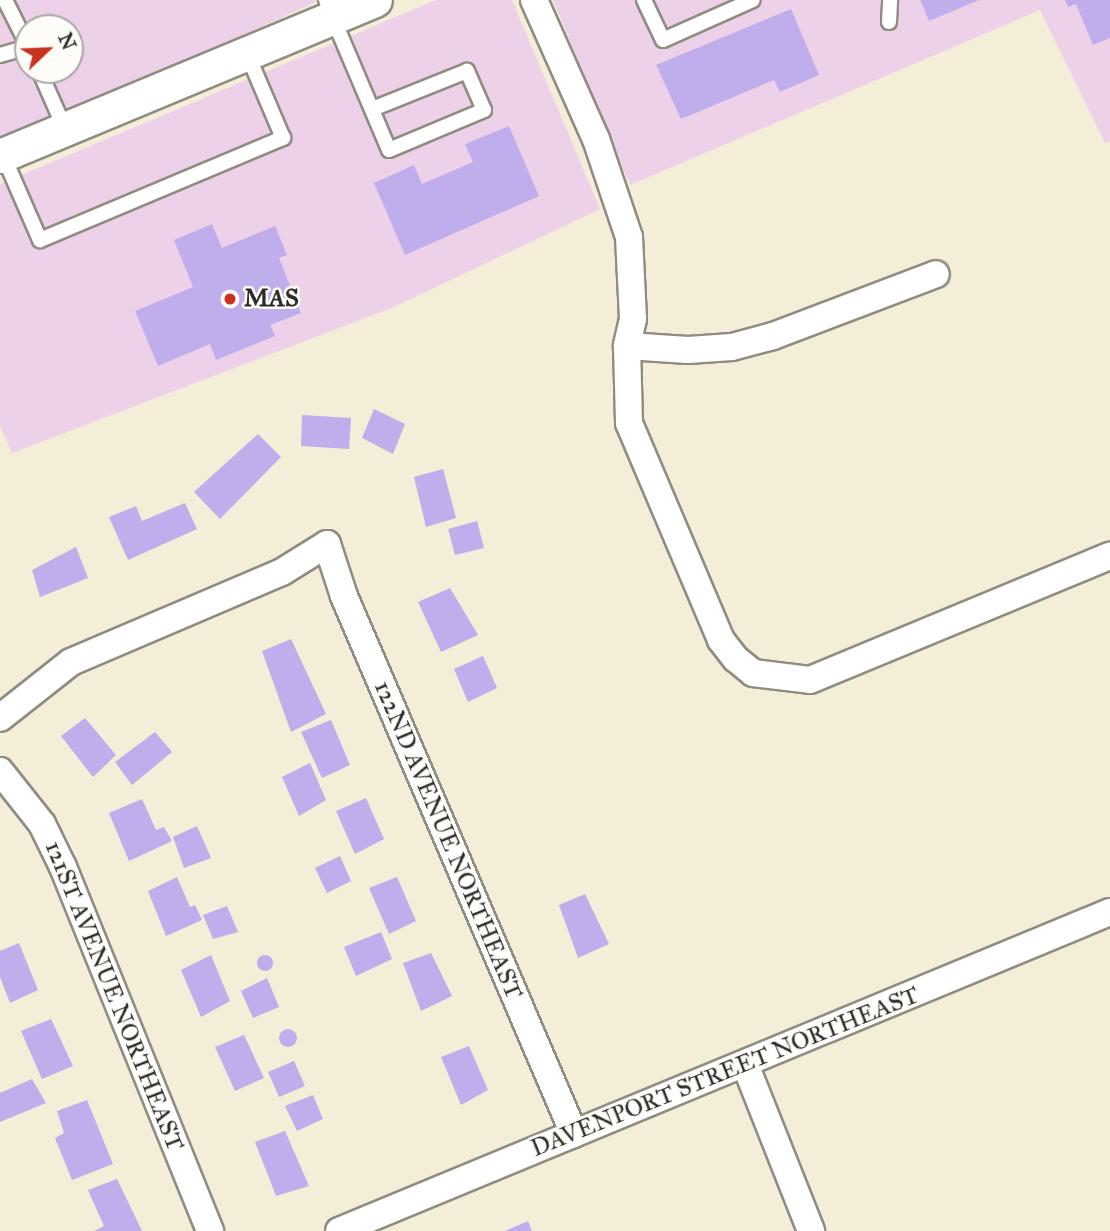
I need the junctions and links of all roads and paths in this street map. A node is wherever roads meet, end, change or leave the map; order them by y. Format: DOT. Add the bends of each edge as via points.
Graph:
graph roads {
  1 [pos="375,0"];
  2 [pos="534,0"];
  3 [pos="645,0"];
  4 [pos="753,0"];
  5 [pos="890,0"];
  6 [pos="4,2"];
  7 [pos="330,9"];
  8 [pos="14,20"];
  9 [pos="889,22"];
  10 [pos="247,53"];
  11 [pos="45,84"];
  12 [pos="372,109"];
  13 [pos="65,129"];
  14 [pos="1,156"];
  15 [pos="936,274"];
  16 [pos="627,346"];
  17 [pos="1110,556"];
  18 [pos="0,718"];
  19 [pos="0,771"];
  20 [pos="1110,912"];
  21 [pos="745,1064"];
  22 [pos="574,1134"];
  23 [pos="210,1231"];
  24 [pos="339,1231"];
  25 [pos="811,1231"];
  1 -- 7 [label="street"];
  2 -- 16 [label="street" via="596,139 629,237 633,319"];
  3 -- 4 [label="lane" via="663,40"];
  5 -- 9 [label="lane"];
  6 -- 8 [label="lane"];
  7 -- 10 [label="street"];
  7 -- 12 [label="lane"];
  10 -- 13 [label="street"];
  10 -- 14 [label="lane" via="283,138 40,240"];
  11 -- 13 [label="lane"];
  12 -- 12 [label="lane" via="389,150 484,110 467,71"];
  13 -- 14 [label="street"];
  15 -- 16 [label="street" via="773,336 732,346"];
  16 -- 17 [label="street" via="628,411 639,451 721,640 753,673 810,680"];
  18 -- 22 [label="street, 122ND AVENUE NORTHEAST" via="71,662 282,572 327,544 344,596"];
  19 -- 23 [label="street, 121ST AVENUE NORTHEAST" via="42,824 63,867"];
  20 -- 21 [label="street, DAVENPORT STREET NORTHEAST"];
  21 -- 22 [label="street, DAVENPORT STREET NORTHEAST"];
  21 -- 25 [label="street"];
  22 -- 24 [label="street, DAVENPORT STREET NORTHEAST"];
}
